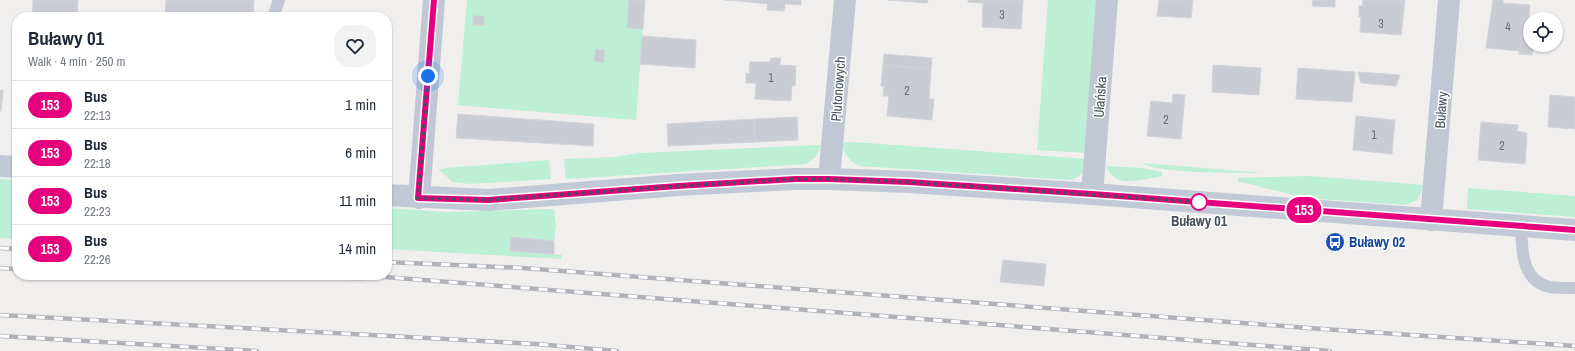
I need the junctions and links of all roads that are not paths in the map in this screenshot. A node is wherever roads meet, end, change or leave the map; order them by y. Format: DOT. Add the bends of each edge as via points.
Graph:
graph roads {
  1 [pos="279,0"];
  2 [pos="434,0"];
  3 [pos="844,0"];
  4 [pos="1107,0"];
  5 [pos="1449,0"];
  6 [pos="275,12"];
  7 [pos="0,166"];
  8 [pos="12,167"];
  9 [pos="829,179"];
  10 [pos="1092,194"];
  11 [pos="392,195"];
  12 [pos="418,198"];
  13 [pos="1431,220"];
  14 [pos="1521,226"];
  15 [pos="1575,230"];
  16 [pos="1575,288"];
  1 -- 6 [label="lane"];
  2 -- 12 [label="street"];
  3 -- 9 [label="street, Plutonowych"];
  4 -- 10 [label="street, Ułańska"];
  5 -- 13 [label="street, Buławy"];
  7 -- 8 [label="main road"];
  9 -- 10 [label="main road"];
  9 -- 12 [label="main road" via="678,186 488,200"];
  10 -- 13 [label="main road"];
  11 -- 12 [label="main road"];
  13 -- 14 [label="main road"];
  14 -- 15 [label="main road"];
  14 -- 16 [label="lane" via="1523,260 1536,281 1550,287"];
}
